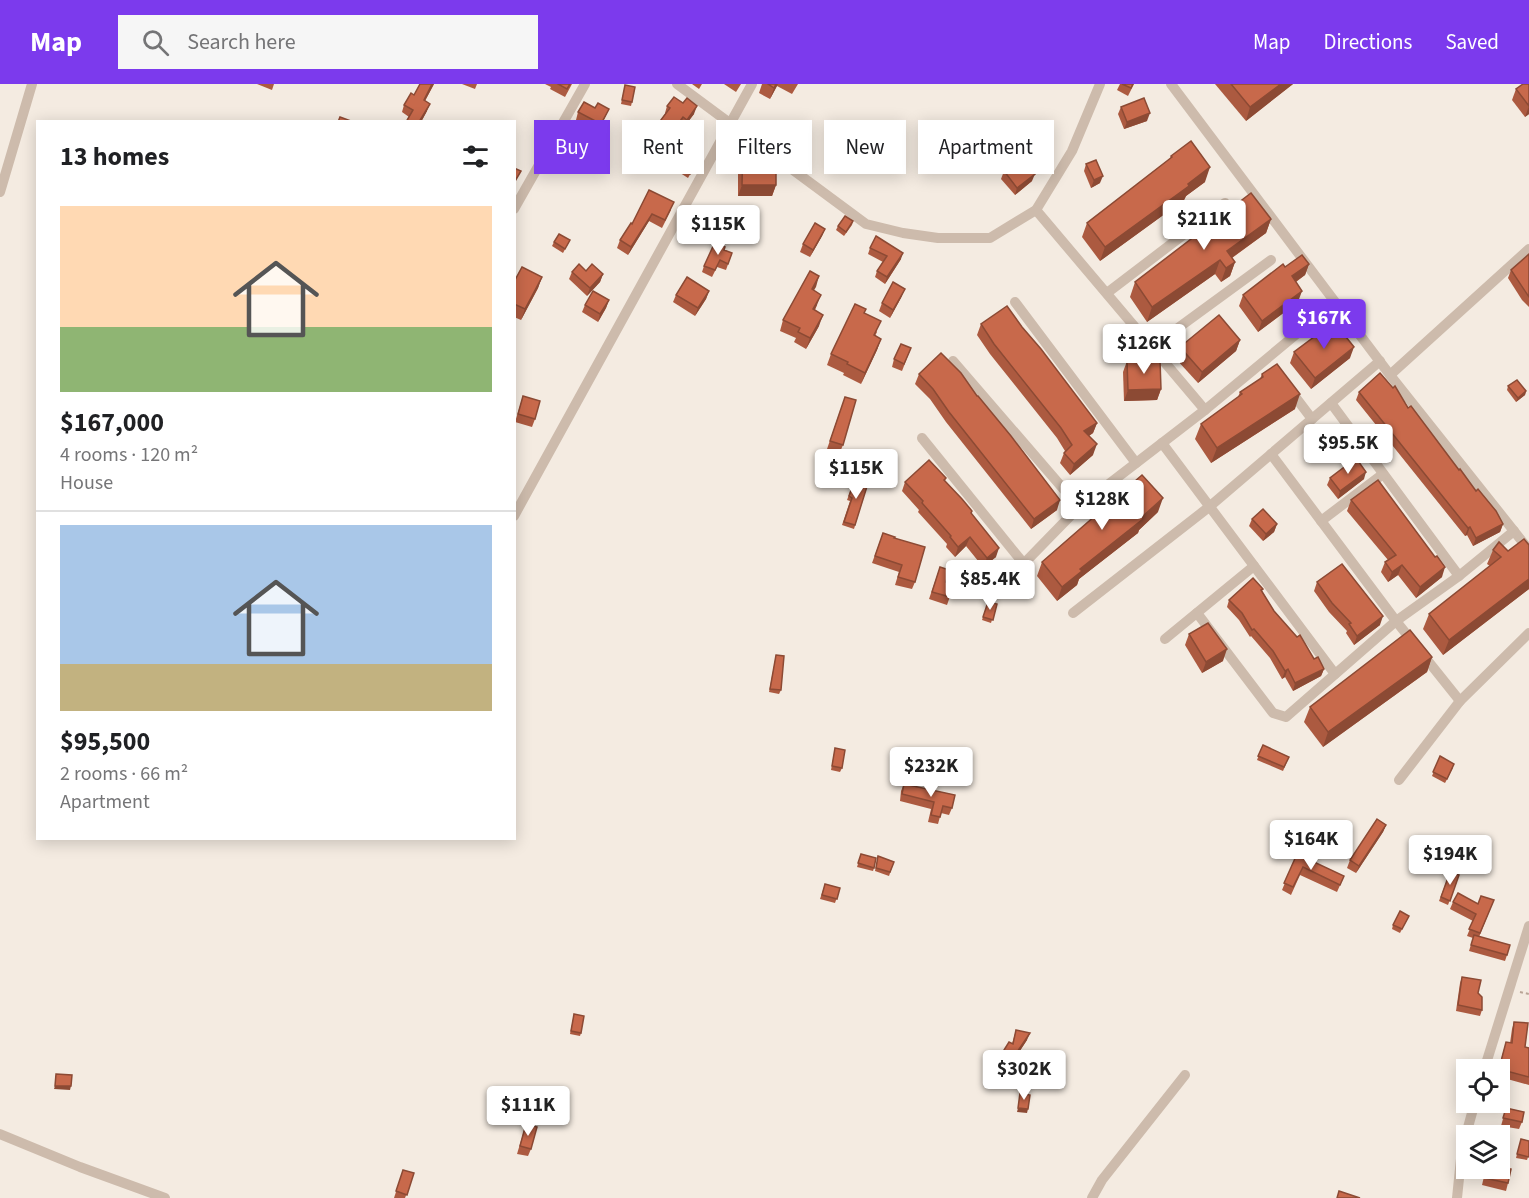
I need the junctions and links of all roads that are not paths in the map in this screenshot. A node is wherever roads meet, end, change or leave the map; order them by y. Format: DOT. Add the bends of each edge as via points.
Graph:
graph roads {
  1 [pos="32,84"];
  2 [pos="585,84"];
  3 [pos="677,84"];
  4 [pos="752,84"];
  5 [pos="1100,84"];
  6 [pos="1171,84"];
  7 [pos="727,120"];
  8 [pos="731,120"];
  9 [pos="716,148"];
  10 [pos="799,174"];
  11 [pos="0,192"];
  12 [pos="1225,203"];
  13 [pos="516,205"];
  14 [pos="1036,210"];
  15 [pos="1529,249"];
  16 [pos="1271,260"];
  17 [pos="1107,293"];
  18 [pos="1015,302"];
  19 [pos="1311,322"];
  20 [pos="1152,346"];
  21 [pos="953,361"];
  22 [pos="1380,361"];
  23 [pos="1390,375"];
  24 [pos="1286,385"];
  25 [pos="1331,403"];
  26 [pos="1205,410"];
  27 [pos="1312,419"];
  28 [pos="922,438"];
  29 [pos="1162,443"];
  30 [pos="1271,454"];
  31 [pos="1136,463"];
  32 [pos="1383,474"];
  33 [pos="1079,507"];
  34 [pos="1209,507"];
  35 [pos="516,512"];
  36 [pos="1321,520"];
  37 [pos="1514,531"];
  38 [pos="1529,550"];
  39 [pos="1023,564"];
  40 [pos="1254,566"];
  41 [pos="1459,576"];
  42 [pos="1001,587"];
  43 [pos="1073,613"];
  44 [pos="1197,613"];
  45 [pos="1396,621"];
  46 [pos="1529,633"];
  47 [pos="1165,639"];
  48 [pos="1335,674"];
  49 [pos="1460,701"];
  50 [pos="1400,780"];
  51 [pos="1529,926"];
  52 [pos="1487,1059"];
  53 [pos="1185,1076"];
  54 [pos="1472,1113"];
  55 [pos="0,1134"];
  56 [pos="165,1198"];
  57 [pos="1092,1198"];
  58 [pos="1457,1198"];
  1 -- 11 [label="street"];
  2 -- 13 [label="street"];
  3 -- 7 [label="street"];
  4 -- 8 [label="street"];
  5 -- 14 [label="street" via="1072,151"];
  6 -- 22 [label="street"];
  9 -- 35 [label="street"];
  10 -- 14 [label="street" via="866,224 903,233 990,238"];
  12 -- 17 [label="street"];
  14 -- 17 [label="street"];
  15 -- 23 [label="street"];
  16 -- 20 [label="street"];
  17 -- 20 [label="street"];
  18 -- 31 [label="street"];
  19 -- 26 [label="street" via="1269,363"];
  20 -- 26 [label="street"];
  21 -- 33 [label="street"];
  22 -- 23 [label="street"];
  22 -- 25 [label="street"];
  23 -- 37 [label="street"];
  24 -- 27 [label="street"];
  25 -- 27 [label="street"];
  25 -- 32 [label="street"];
  26 -- 29 [label="street"];
  27 -- 30 [label="street"];
  28 -- 39 [label="street"];
  29 -- 31 [label="street"];
  29 -- 34 [label="street"];
  30 -- 34 [label="street"];
  30 -- 36 [label="street"];
  31 -- 33 [label="street"];
  32 -- 36 [label="street"];
  32 -- 41 [label="street"];
  33 -- 39 [label="street"];
  34 -- 40 [label="street"];
  34 -- 43 [label="street"];
  36 -- 45 [label="street"];
  37 -- 38 [label="street"];
  37 -- 41 [label="street"];
  39 -- 42 [label="street"];
  40 -- 44 [label="street"];
  40 -- 48 [label="street"];
  41 -- 45 [label="street"];
  44 -- 47 [label="street"];
  44 -- 48 [label="street" via="1273,713 1286,717"];
  45 -- 48 [label="street"];
  45 -- 49 [label="street"];
  46 -- 49 [label="street"];
  49 -- 50 [label="street"];
  51 -- 52 [label="street"];
  53 -- 57 [label="street"];
  54 -- 58 [label="street" via="1462,1149"];
  55 -- 56 [label="street"];
}
